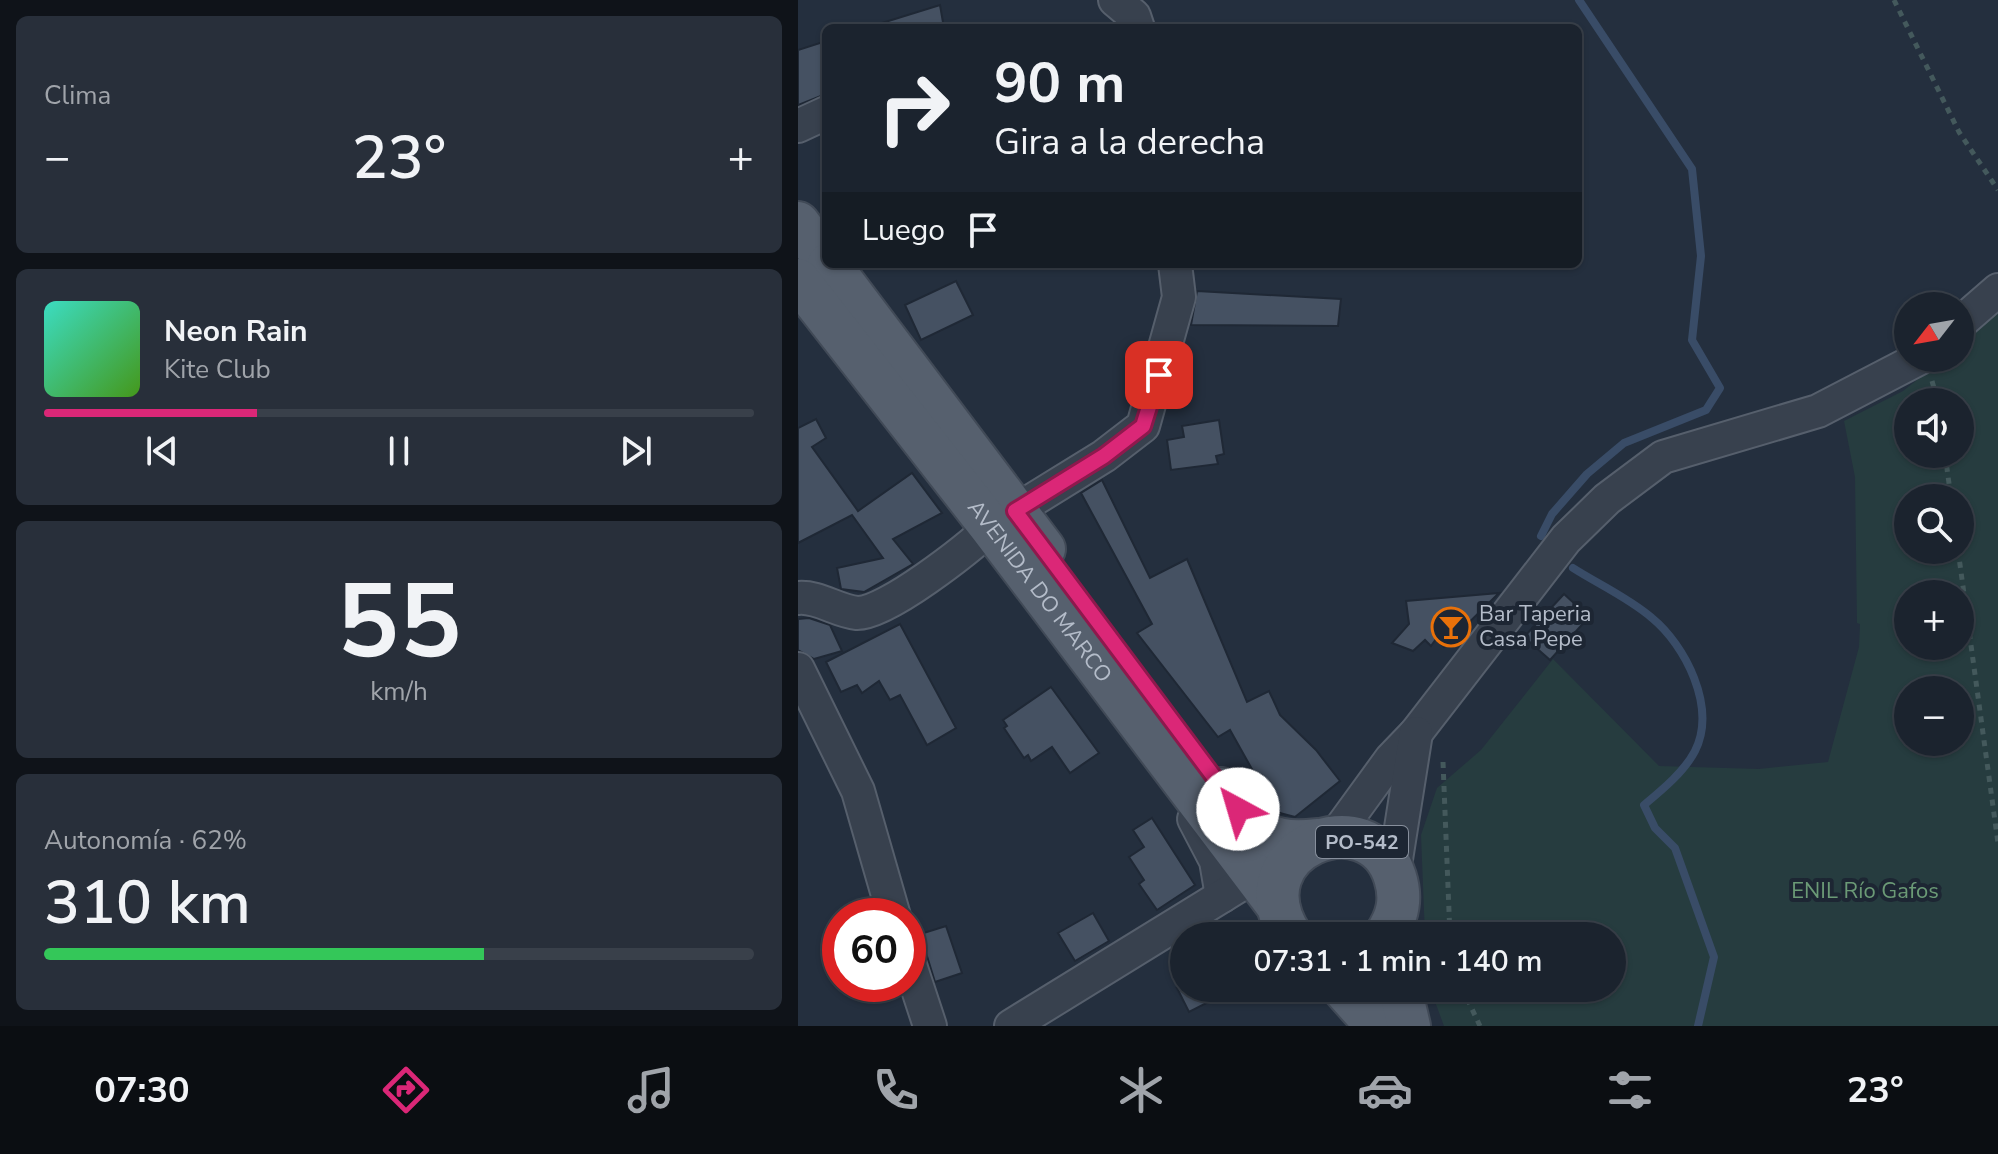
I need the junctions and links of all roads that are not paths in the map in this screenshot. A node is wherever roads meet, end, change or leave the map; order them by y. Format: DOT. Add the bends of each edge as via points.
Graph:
graph roads {
  1 [pos="1115,0"];
  2 [pos="1137,24"];
  3 [pos="822,115"];
  4 [pos="798,126"];
  5 [pos="798,223"];
  6 [pos="822,255"];
  7 [pos="831,268"];
  8 [pos="1175,268"];
  9 [pos="798,280"];
  10 [pos="1998,290"];
  11 [pos="1974,311"];
  12 [pos="1894,372"];
  13 [pos="996,524"];
  14 [pos="798,598"];
  15 [pos="798,669"];
  16 [pos="1416,733"];
  17 [pos="1394,872"];
  18 [pos="1268,894"];
  19 [pos="889,898"];
  20 [pos="1393,922"];
  21 [pos="922,1002"];
  22 [pos="1356,1002"];
  23 [pos="1403,1002"];
  24 [pos="930,1026"];
  25 [pos="1011,1026"];
  26 [pos="1377,1026"];
  27 [pos="1409,1026"];
  1 -- 2 [label="street"];
  3 -- 4 [label="street"];
  5 -- 6 [label="main road, AVENIDA DO MARCO / PO-542"];
  7 -- 13 [label="main road, AVENIDA DO MARCO / PO-542"];
  8 -- 13 [label="street" via="1179,297 1143,426"];
  9 -- 13 [label="main road, AVENIDA DO MARCO / PO-542"];
  10 -- 11 [label="street"];
  12 -- 16 [label="street" via="1818,411 1663,457 1607,499 1566,539"];
  13 -- 14 [label="street" via="871,610 859,613"];
  13 -- 18 [label="main road, AVENIDA DO MARCO / PO-542"];
  13 -- 18 [label="main road, AVENIDA DO MARCO / PO-542" via="1254,828 1289,844"];
  15 -- 19 [label="street" via="858,791"];
  16 -- 17 [label="street"];
  16 -- 18 [label="street"];
  17 -- 18 [label="main road, PO-542" via="1370,845"];
  17 -- 20 [label="main road, PO-542" via="1399,897"];
  18 -- 25 [label="street"];
  21 -- 24 [label="street"];
  22 -- 26 [label="main road"];
  23 -- 27 [label="main road"];
}
